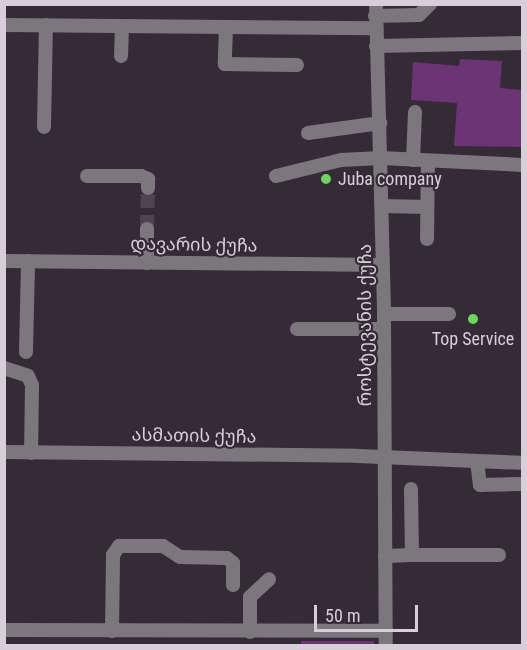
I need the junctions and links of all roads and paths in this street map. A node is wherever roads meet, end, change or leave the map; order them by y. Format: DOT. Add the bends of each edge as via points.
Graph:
graph roads {
  1 [pos="430,4"];
  2 [pos="375,16"];
  3 [pos="4,25"];
  4 [pos="46,25"];
  5 [pos="122,26"];
  6 [pos="226,27"];
  7 [pos="522,43"];
  8 [pos="376,46"];
  9 [pos="121,56"];
  10 [pos="297,65"];
  11 [pos="415,112"];
  12 [pos="380,123"];
  13 [pos="44,126"];
  14 [pos="308,132"];
  15 [pos="381,159"];
  16 [pos="413,160"];
  17 [pos="428,161"];
  18 [pos="522,165"];
  19 [pos="87,176"];
  20 [pos="276,176"];
  21 [pos="148,188"];
  22 [pos="382,206"];
  23 [pos="427,207"];
  24 [pos="147,229"];
  25 [pos="427,239"];
  26 [pos="4,261"];
  27 [pos="28,261"];
  28 [pos="147,263"];
  29 [pos="382,266"];
  30 [pos="384,314"];
  31 [pos="448,314"];
  32 [pos="297,329"];
  33 [pos="384,329"];
  34 [pos="26,352"];
  35 [pos="4,368"];
  36 [pos="4,452"];
  37 [pos="31,453"];
  38 [pos="383,456"];
  39 [pos="477,461"];
  40 [pos="522,464"];
  41 [pos="522,484"];
  42 [pos="411,489"];
  43 [pos="412,555"];
  44 [pos="499,555"];
  45 [pos="385,556"];
  46 [pos="269,579"];
  47 [pos="233,585"];
  48 [pos="4,630"];
  49 [pos="112,631"];
  50 [pos="250,632"];
  51 [pos="386,638"];
  1 -- 2 [label="street" via="419,15"];
  2 -- 6 [label="street"];
  2 -- 8 [label="street, როსტევანის ქუჩა"];
  3 -- 4 [label="street"];
  4 -- 5 [label="street"];
  4 -- 13 [label="street"];
  5 -- 6 [label="street"];
  5 -- 9 [label="street"];
  6 -- 10 [label="street" via="225,64"];
  7 -- 8 [label="street"];
  8 -- 12 [label="street, როსტევანის ქუჩა"];
  11 -- 16 [label="street"];
  12 -- 14 [label="street"];
  12 -- 15 [label="street, როსტევანის ქუჩა"];
  15 -- 16 [label="street"];
  15 -- 20 [label="street" via="341,160"];
  15 -- 22 [label="street, როსტევანის ქუჩა"];
  16 -- 17 [label="street"];
  17 -- 18 [label="street"];
  17 -- 23 [label="street"];
  19 -- 21 [label="street" via="141,176 148,179"];
  22 -- 23 [label="street"];
  22 -- 29 [label="street, როსტევანის ქუჩა"];
  23 -- 25 [label="street"];
  24 -- 28 [label="street"];
  26 -- 27 [label="street, დავარის ქუჩა"];
  27 -- 28 [label="street, დავარის ქუჩა"];
  27 -- 34 [label="street"];
  28 -- 29 [label="street, დავარის ქუჩა"];
  29 -- 30 [label="street, როსტევანის ქუჩა"];
  30 -- 31 [label="street"];
  30 -- 33 [label="street, როსტევანის ქუჩა"];
  32 -- 33 [label="street"];
  33 -- 38 [label="street, როსტევანის ქუჩა"];
  35 -- 37 [label="street" via="28,376 32,385"];
  36 -- 37 [label="street, ასმათის ქუჩა"];
  37 -- 38 [label="street, ასმათის ქუჩა"];
  38 -- 39 [label="street, ასმათის ქუჩა"];
  38 -- 45 [label="street, როსტევანის ქუჩა"];
  39 -- 40 [label="street, ასმათის ქუჩა"];
  39 -- 41 [label="street" via="480,485"];
  42 -- 43 [label="street"];
  43 -- 44 [label="street"];
  43 -- 45 [label="street"];
  45 -- 51 [label="street, როსტევანის ქუჩა"];
  46 -- 50 [label="street" via="250,597"];
  47 -- 49 [label="street" via="232,564 227,558 180,558 163,546 119,546 113,555"];
  48 -- 49 [label="street"];
  49 -- 50 [label="street"];
  50 -- 51 [label="street"];
}
